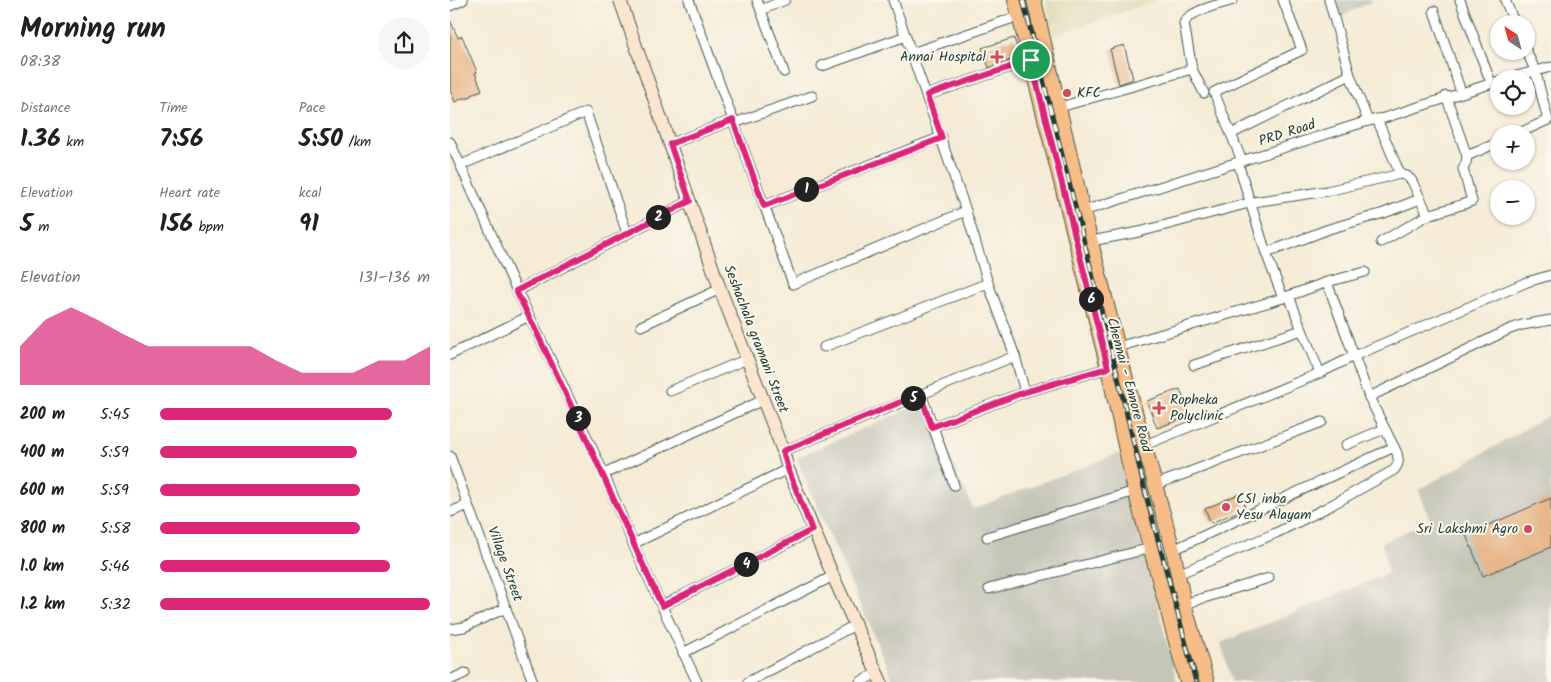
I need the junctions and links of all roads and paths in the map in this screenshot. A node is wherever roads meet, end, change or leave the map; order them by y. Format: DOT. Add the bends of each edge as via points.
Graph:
graph roads {
  1 [pos="463,0"];
  2 [pos="620,0"];
  3 [pos="689,0"];
  4 [pos="757,0"];
  5 [pos="785,0"];
  6 [pos="893,0"];
  7 [pos="1015,0"];
  8 [pos="1034,0"];
  9 [pos="1233,0"];
  10 [pos="1283,0"];
  11 [pos="1329,0"];
  12 [pos="1460,0"];
  13 [pos="1505,0"];
  14 [pos="450,6"];
  15 [pos="761,10"];
  16 [pos="1434,11"];
  17 [pos="1511,15"];
  18 [pos="1019,16"];
  19 [pos="906,36"];
  20 [pos="912,53"];
  21 [pos="1031,60"];
  22 [pos="1530,60"];
  23 [pos="822,66"];
  24 [pos="1551,66"];
  25 [pos="1192,69"];
  26 [pos="1490,70"];
  27 [pos="1535,70"];
  28 [pos="784,72"];
  29 [pos="1350,74"];
  30 [pos="1490,84"];
  31 [pos="1462,92"];
  32 [pos="1204,93"];
  33 [pos="927,95"];
  34 [pos="812,96"];
  35 [pos="1446,96"];
  36 [pos="1060,107"];
  37 [pos="1372,120"];
  38 [pos="733,121"];
  39 [pos="1535,126"];
  40 [pos="1231,134"];
  41 [pos="942,138"];
  42 [pos="450,142"];
  43 [pos="670,144"];
  44 [pos="1490,146"];
  45 [pos="1467,156"];
  46 [pos="1240,162"];
  47 [pos="461,165"];
  48 [pos="1400,174"];
  49 [pos="1420,198"];
  50 [pos="690,201"];
  51 [pos="1250,202"];
  52 [pos="764,206"];
  53 [pos="966,211"];
  54 [pos="1083,211"];
  55 [pos="1428,215"];
  56 [pos="626,233"];
  57 [pos="1091,241"];
  58 [pos="1381,242"];
  59 [pos="1266,253"];
  60 [pos="1365,272"];
  61 [pos="1551,275"];
  62 [pos="1328,282"];
  63 [pos="988,283"];
  64 [pos="720,289"];
  65 [pos="516,291"];
  66 [pos="1286,297"];
  67 [pos="529,316"];
  68 [pos="1551,320"];
  69 [pos="641,326"];
  70 [pos="1302,330"];
  71 [pos="824,347"];
  72 [pos="1118,347"];
  73 [pos="450,355"];
  74 [pos="1015,356"];
  75 [pos="1354,356"];
  76 [pos="747,359"];
  77 [pos="1194,365"];
  78 [pos="1108,368"];
  79 [pos="1320,373"];
  80 [pos="670,391"];
  81 [pos="1025,392"];
  82 [pos="920,394"];
  83 [pos="1369,397"];
  84 [pos="763,400"];
  85 [pos="1322,422"];
  86 [pos="932,427"];
  87 [pos="1384,429"];
  88 [pos="1145,445"];
  89 [pos="1346,445"];
  90 [pos="1394,447"];
  91 [pos="783,451"];
  92 [pos="450,456"];
  93 [pos="788,469"];
  94 [pos="604,474"];
  95 [pos="954,485"];
  96 [pos="1155,485"];
  97 [pos="1135,491"];
  98 [pos="468,505"];
  99 [pos="450,512"];
  100 [pos="812,530"];
  101 [pos="987,538"];
  102 [pos="633,544"];
  103 [pos="1151,548"];
  104 [pos="1173,550"];
  105 [pos="1178,574"];
  106 [pos="833,576"];
  107 [pos="1269,578"];
  108 [pos="989,589"];
  109 [pos="1184,604"];
  110 [pos="662,606"];
  111 [pos="506,608"];
  112 [pos="855,625"];
  113 [pos="450,630"];
  114 [pos="683,653"];
  115 [pos="465,673"];
  116 [pos="879,677"];
  117 [pos="450,680"];
  118 [pos="533,682"];
  119 [pos="697,682"];
  120 [pos="748,682"];
  121 [pos="860,682"];
  122 [pos="1187,682"];
  123 [pos="1207,682"];
  1 -- 14 [label="street"];
  2 -- 43 [label="street, Seshachala gramani Street"];
  3 -- 38 [label="street"];
  4 -- 15 [label="street"];
  5 -- 15 [label="street"];
  6 -- 19 [label="street"];
  7 -- 18 [label="main road, Chennai - Ennore Road"];
  8 -- 36 [label="main road, Chennai - Ennore Road"];
  9 -- 25 [label="street" via="1186,19"];
  10 -- 40 [label="street" via="1302,50 1214,92"];
  11 -- 29 [label="street"];
  12 -- 26 [label="street"];
  13 -- 17 [label="street"];
  15 -- 28 [label="street"];
  16 -- 31 [label="street"];
  18 -- 20 [label="street"];
  18 -- 21 [label="main road, Chennai - Ennore Road"];
  19 -- 20 [label="street"];
  19 -- 23 [label="street"];
  20 -- 33 [label="street"];
  21 -- 33 [label="street"];
  21 -- 78 [label="main road, Chennai - Ennore Road"];
  22 -- 27 [label="street"];
  24 -- 27 [label="street"];
  25 -- 32 [label="street"];
  25 -- 36 [label="street"];
  27 -- 39 [label="street" via="1548,120"];
  29 -- 37 [label="street"];
  29 -- 40 [label="street"];
  30 -- 31 [label="street, PRD Road"];
  31 -- 35 [label="street, PRD Road"];
  33 -- 41 [label="street"];
  34 -- 38 [label="street"];
  35 -- 37 [label="street, PRD Road"];
  35 -- 45 [label="street"];
  36 -- 54 [label="main road, Chennai - Ennore Road"];
  37 -- 46 [label="street, PRD Road"];
  37 -- 48 [label="street"];
  38 -- 43 [label="street"];
  38 -- 52 [label="street"];
  40 -- 46 [label="street"];
  41 -- 52 [label="street"];
  41 -- 53 [label="street"];
  42 -- 47 [label="street"];
  43 -- 50 [label="street, Seshachala gramani Street"];
  44 -- 45 [label="street"];
  45 -- 55 [label="street" via="1463,169 1472,201"];
  46 -- 51 [label="street"];
  46 -- 54 [label="street, PRD Road"];
  47 -- 56 [label="street" via="586,112"];
  47 -- 65 [label="street"];
  48 -- 49 [label="street" via="1412,181"];
  48 -- 51 [label="street" via="1327,191"];
  49 -- 55 [label="street"];
  49 -- 59 [label="street"];
  50 -- 56 [label="street"];
  50 -- 64 [label="street, Seshachala gramani Street"];
  51 -- 57 [label="street" via="1139,232"];
  51 -- 59 [label="street"];
  52 -- 53 [label="street" via="792,284"];
  53 -- 63 [label="street"];
  54 -- 57 [label="main road, Chennai - Ennore Road"];
  55 -- 58 [label="street"];
  56 -- 65 [label="street"];
  57 -- 72 [label="main road, Chennai - Ennore Road"];
  59 -- 66 [label="street"];
  60 -- 62 [label="street"];
  61 -- 75 [label="street" via="1527,282"];
  62 -- 66 [label="street"];
  62 -- 75 [label="street"];
  63 -- 71 [label="street"];
  63 -- 74 [label="street"];
  64 -- 69 [label="street"];
  64 -- 76 [label="street, Seshachala gramani Street"];
  65 -- 67 [label="street"];
  66 -- 70 [label="street"];
  66 -- 72 [label="street"];
  67 -- 73 [label="street"];
  67 -- 94 [label="street"];
  68 -- 83 [label="street" via="1510,328"];
  70 -- 77 [label="street"];
  70 -- 79 [label="street"];
  72 -- 88 [label="main road, Chennai - Ennore Road"];
  74 -- 81 [label="street"];
  74 -- 82 [label="street"];
  75 -- 79 [label="street"];
  75 -- 83 [label="street"];
  76 -- 80 [label="street"];
  76 -- 84 [label="street, Seshachala gramani Street"];
  78 -- 81 [label="street"];
  78 -- 97 [label="main road, Chennai - Ennore Road"];
  79 -- 88 [label="street"];
  81 -- 86 [label="street"];
  82 -- 86 [label="street"];
  82 -- 91 [label="street"];
  83 -- 87 [label="street"];
  84 -- 91 [label="street, Seshachala gramani Street"];
  84 -- 94 [label="street"];
  85 -- 96 [label="street"];
  86 -- 95 [label="street"];
  87 -- 89 [label="street"];
  87 -- 90 [label="street"];
  88 -- 96 [label="main road, Chennai - Ennore Road"];
  90 -- 104 [label="street"];
  90 -- 105 [label="street" via="1399,462 1394,470 1276,534"];
  91 -- 93 [label="street, Seshachala gramani Street"];
  92 -- 98 [label="street, Village Street"];
  93 -- 100 [label="street, Seshachala gramani Street"];
  93 -- 102 [label="street"];
  94 -- 102 [label="street"];
  96 -- 104 [label="main road, Chennai - Ennore Road"];
  97 -- 101 [label="street"];
  97 -- 103 [label="main road, Chennai - Ennore Road"];
  98 -- 99 [label="street"];
  98 -- 111 [label="street, Village Street"];
  100 -- 106 [label="street, Seshachala gramani Street"];
  100 -- 110 [label="street"];
  102 -- 110 [label="street"];
  103 -- 108 [label="street"];
  103 -- 122 [label="main road, Chennai - Ennore Road"];
  104 -- 105 [label="main road, Chennai - Ennore Road"];
  105 -- 109 [label="main road, Chennai - Ennore Road"];
  106 -- 112 [label="street, Seshachala gramani Street"];
  106 -- 114 [label="street"];
  107 -- 109 [label="street"];
  109 -- 123 [label="main road, Chennai - Ennore Road"];
  110 -- 114 [label="street"];
  111 -- 113 [label="street"];
  111 -- 118 [label="street, Village Street"];
  112 -- 116 [label="street, Seshachala gramani Street"];
  112 -- 120 [label="street"];
  114 -- 119 [label="street"];
  115 -- 117 [label="street"];
  116 -- 121 [label="street"];
}
